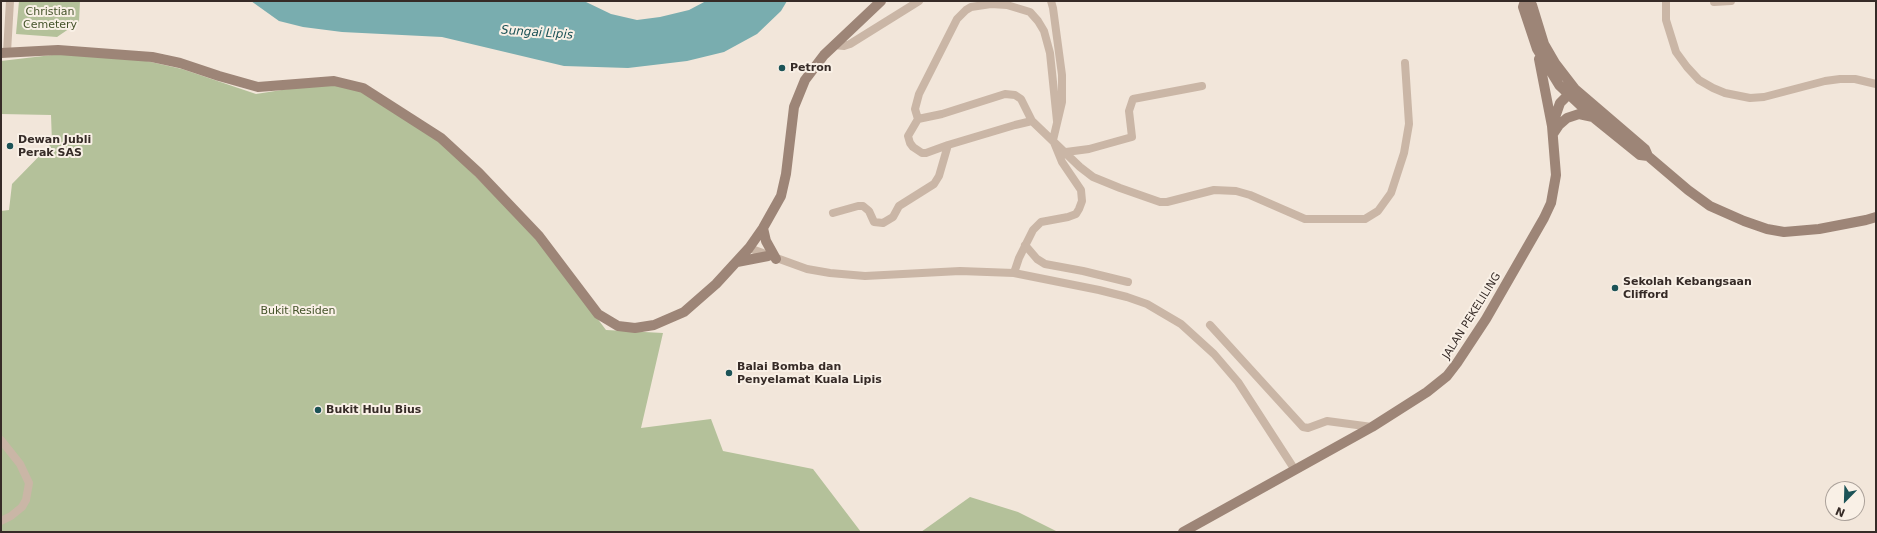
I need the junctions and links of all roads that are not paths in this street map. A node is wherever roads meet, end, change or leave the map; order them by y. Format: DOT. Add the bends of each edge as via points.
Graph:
graph roads {
  1 [pos="10,1"];
  2 [pos="881,1"];
  3 [pos="919,1"];
  4 [pos="1051,1"];
  5 [pos="1526,1"];
  6 [pos="1666,1"];
  7 [pos="1731,1"];
  8 [pos="1714,2"];
  9 [pos="834,45"];
  10 [pos="1537,49"];
  11 [pos="4,52"];
  12 [pos="1405,62"];
  13 [pos="1566,78"];
  14 [pos="1876,84"];
  15 [pos="1202,86"];
  16 [pos="1568,95"];
  17 [pos="1587,100"];
  18 [pos="1593,117"];
  19 [pos="918,119"];
  20 [pos="1057,121"];
  21 [pos="1032,122"];
  22 [pos="1552,130"];
  23 [pos="1053,140"];
  24 [pos="948,145"];
  25 [pos="1066,152"];
  26 [pos="1648,156"];
  27 [pos="833,213"];
  28 [pos="1876,216"];
  29 [pos="763,228"];
  30 [pos="1025,245"];
  31 [pos="749,248"];
  32 [pos="772,257"];
  33 [pos="737,262"];
  34 [pos="1014,273"];
  35 [pos="1128,282"];
  36 [pos="1210,325"];
  37 [pos="1372,427"];
  38 [pos="1,440"];
  39 [pos="1295,470"];
  40 [pos="1,520"];
  41 [pos="1183,532"];
  1 -- 11 [label="street"];
  2 -- 9 [label="street"];
  3 -- 9 [label="street" via="850,44"];
  4 -- 20 [label="street" via="1062,74 1062,102"];
  5 -- 10 [label="street" via="1523,7"];
  5 -- 13 [label="street" via="1532,5 1544,44"];
  6 -- 14 [label="street" via="1666,20 1676,52 1699,80 1713,88 1750,98 1825,81 1855,79"];
  7 -- 8 [label="street"];
  9 -- 29 [label="street" via="805,80 797,96 791,122 784,186 776,207"];
  10 -- 16 [label="street" via="1549,71"];
  10 -- 22 [label="street"];
  11 -- 33 [label="street" via="58,50 152,56 258,87 334,81 363,88 428,128 459,154 539,236 598,314 618,326 627,328 654,325 684,312 701,299"];
  12 -- 25 [label="street" via="1409,124 1404,153 1391,193 1378,211 1365,219 1305,219 1236,191 1214,190 1160,202 1093,177"];
  13 -- 16 [label="street"];
  13 -- 17 [label="street"];
  15 -- 25 [label="street" via="1133,99 1129,111 1132,137 1089,149"];
  16 -- 17 [label="street"];
  16 -- 18 [label="street"];
  16 -- 22 [label="street, JALAN PEKELILING" via="1560,103"];
  17 -- 26 [label="street" via="1645,149"];
  18 -- 22 [label="street" via="1579,114 1567,118"];
  18 -- 26 [label="street" via="1640,155"];
  19 -- 20 [label="street" via="915,109 919,94 957,19 971,7 991,4 1014,6 1030,12 1044,31 1050,53"];
  19 -- 21 [label="street" via="1009,94 1021,99"];
  19 -- 24 [label="street" via="908,136 913,147 926,153"];
  20 -- 23 [label="street"];
  21 -- 23 [label="street"];
  21 -- 24 [label="street"];
  22 -- 37 [label="street, JALAN PEKELILING" via="1556,175 1550,203 1544,218 1477,332 1447,376"];
  23 -- 25 [label="street"];
  23 -- 30 [label="street" via="1062,162 1081,190 1081,206 1076,214 1041,222"];
  24 -- 27 [label="street" via="939,176 934,184 899,206 893,217 877,223 866,208 858,206"];
  26 -- 28 [label="street" via="1710,206 1767,229 1784,232 1819,229"];
  29 -- 31 [label="street"];
  29 -- 32 [label="street"];
  30 -- 34 [label="street"];
  30 -- 35 [label="street" via="1045,264"];
  31 -- 32 [label="street"];
  31 -- 33 [label="street"];
  32 -- 33 [label="street"];
  32 -- 34 [label="street" via="807,269 850,276 960,271"];
  34 -- 39 [label="street" via="1127,297 1147,304 1181,324 1238,382"];
  36 -- 37 [label="street" via="1303,427 1308,428 1328,421"];
  37 -- 39 [label="street, JALAN PEKELILING"];
  38 -- 40 [label="street" via="20,464 29,483 22,507 12,516"];
  39 -- 41 [label="street, JALAN PEKELILING"];
}
